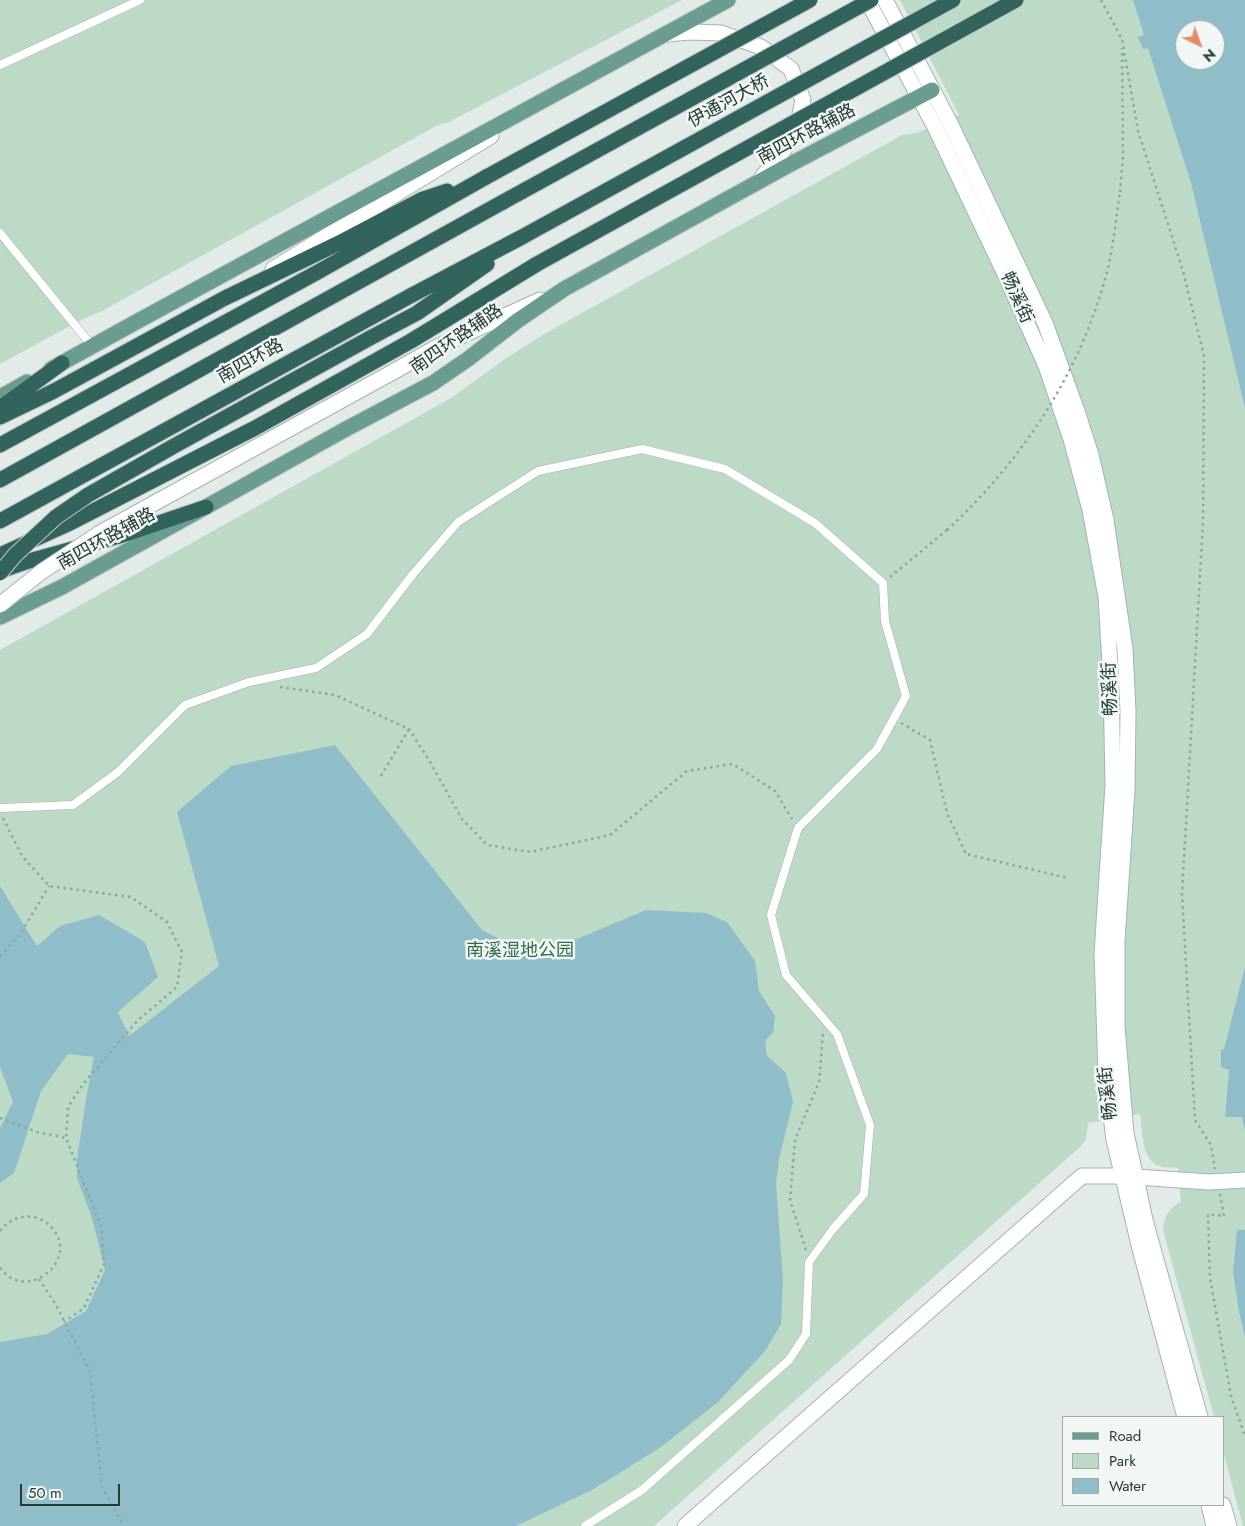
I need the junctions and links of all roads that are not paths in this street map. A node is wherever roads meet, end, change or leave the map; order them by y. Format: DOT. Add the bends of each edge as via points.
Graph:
graph roads {
  1 [pos="140,0"];
  2 [pos="728,0"];
  3 [pos="810,0"];
  4 [pos="869,0"];
  5 [pos="885,0"];
  6 [pos="954,0"];
  7 [pos="1016,0"];
  8 [pos="667,34"];
  9 [pos="0,65"];
  10 [pos="925,93"];
  11 [pos="547,100"];
  12 [pos="484,178"];
  13 [pos="760,182"];
  14 [pos="503,202"];
  15 [pos="0,234"];
  16 [pos="522,237"];
  17 [pos="315,249"];
  18 [pos="564,290"];
  19 [pos="467,306"];
  20 [pos="377,335"];
  21 [pos="92,346"];
  22 [pos="62,363"];
  23 [pos="0,397"];
  24 [pos="0,408"];
  25 [pos="0,417"];
  26 [pos="0,445"];
  27 [pos="0,480"];
  28 [pos="206,507"];
  29 [pos="0,521"];
  30 [pos="0,555"];
  31 [pos="0,572"];
  32 [pos="0,605"];
  33 [pos="0,617"];
  34 [pos="0,808"];
  35 [pos="1129,1177"];
  36 [pos="1245,1180"];
  37 [pos="1185,1416"];
  38 [pos="1200,1416"];
  39 [pos="1209,1506"];
  40 [pos="1223,1506"];
  41 [pos="585,1526"];
  42 [pos="685,1526"];
  43 [pos="1214,1526"];
  44 [pos="1229,1526"];
  1 -- 9 [label="lane"];
  2 -- 8 [label="main road"];
  3 -- 12 [label="highway, bridge"];
  4 -- 10 [label="main road, 畅溪街"];
  4 -- 14 [label="highway, 伊通河大桥, bridge"];
  5 -- 10 [label="main road, 畅溪街"];
  6 -- 16 [label="highway, 伊通河大桥, bridge"];
  7 -- 19 [label="highway, bridge" via="536,264"];
  8 -- 11 [label="main road"];
  8 -- 13 [label="main road" via="721,33 761,47 790,69 803,100 796,134"];
  10 -- 13 [label="main road, 南四环路辅路"];
  10 -- 35 [label="main road, 畅溪街" via="1046,366 1072,438 1092,520 1106,596 1111,680 1113,785 1102,954 1106,1073 1114,1140"];
  11 -- 17 [label="main road"];
  11 -- 21 [label="main road"];
  12 -- 17 [label="highway" via="423,199"];
  12 -- 26 [label="highway"];
  13 -- 18 [label="main road, 南四环路辅路"];
  14 -- 27 [label="highway, 南四环路"];
  15 -- 21 [label="lane"];
  16 -- 20 [label="highway" via="417,313"];
  16 -- 29 [label="highway, 南四环路"];
  17 -- 25 [label="highway"];
  18 -- 28 [label="main road, 南四环路辅路" via="433,383"];
  18 -- 32 [label="main road, bridge" via="439,346 100,534 41,572"];
  19 -- 20 [label="highway"];
  19 -- 30 [label="highway" via="255,428 68,524"];
  20 -- 31 [label="highway, bridge" via="88,495 56,517"];
  21 -- 22 [label="main road"];
  22 -- 23 [label="main road"];
  22 -- 24 [label="highway"];
  28 -- 31 [label="highway"];
  28 -- 33 [label="main road, 南四环路辅路" via="62,587"];
  34 -- 41 [label="lane" via="73,806 118,772 185,704 249,682 316,668 367,634 458,522 538,471 642,449 725,469 816,523 883,583 885,621 906,696 877,749 798,828 771,914 786,975 837,1034 870,1125 864,1194 809,1262 806,1334 789,1360 642,1490"];
  35 -- 36 [label="main road, bridge"];
  35 -- 37 [label="main road, 畅溪街" via="1140,1249"];
  35 -- 38 [label="main road, 畅溪街" via="1146,1224"];
  35 -- 42 [label="main road" via="1082,1176"];
  39 -- 43 [label="main road"];
  40 -- 44 [label="main road"];
}
